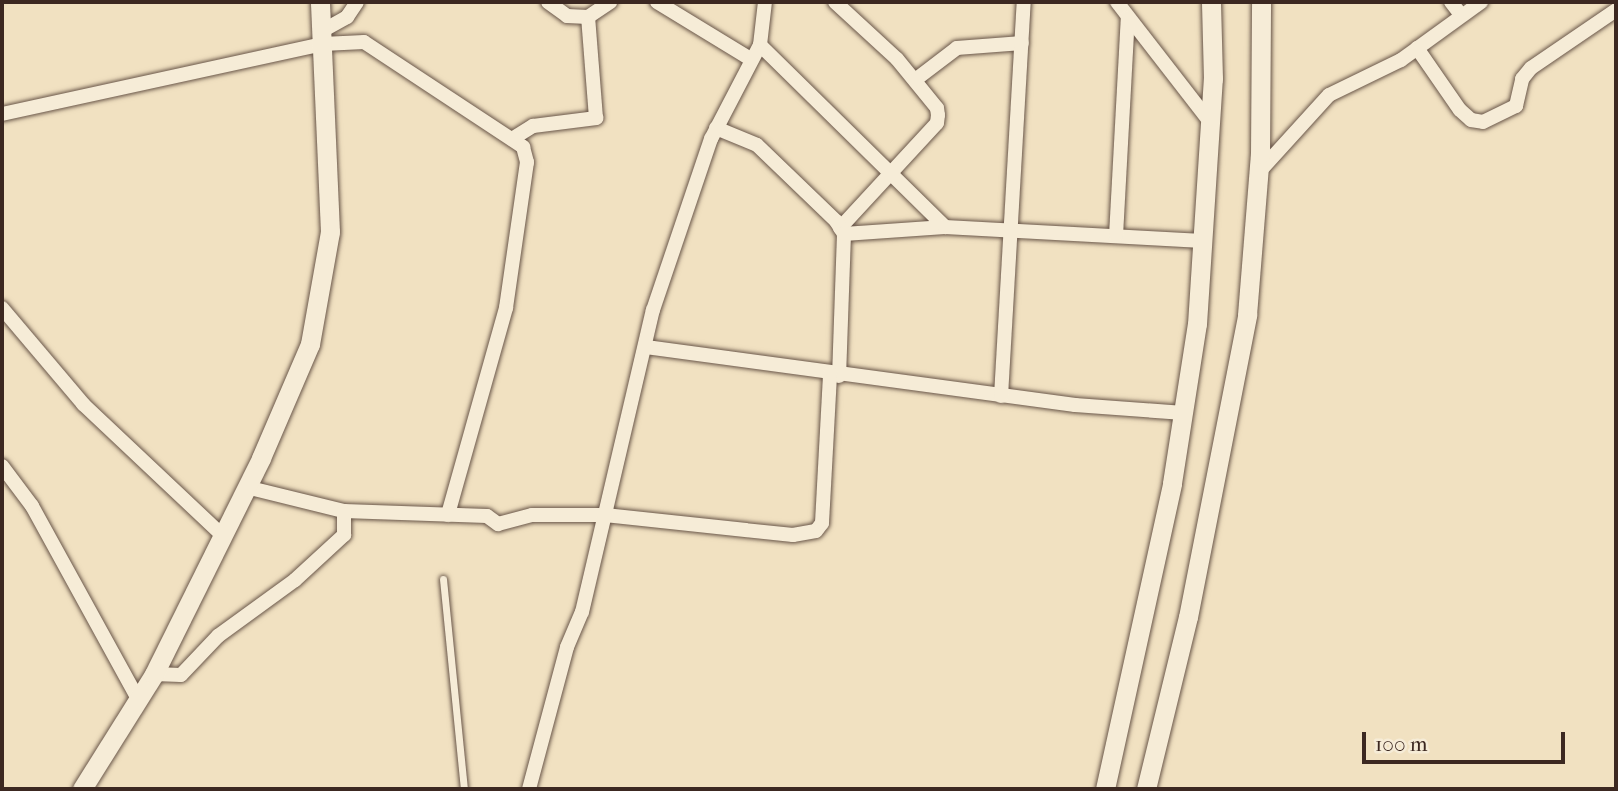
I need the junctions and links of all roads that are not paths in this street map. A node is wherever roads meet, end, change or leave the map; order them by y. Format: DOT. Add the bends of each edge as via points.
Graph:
graph roads {
  1 [pos="320,2"];
  2 [pos="357,2"];
  3 [pos="548,2"];
  4 [pos="610,2"];
  5 [pos="657,2"];
  6 [pos="765,2"];
  7 [pos="835,2"];
  8 [pos="1024,2"];
  9 [pos="1117,2"];
  10 [pos="1211,2"];
  11 [pos="1261,2"];
  12 [pos="1451,2"];
  13 [pos="1480,2"];
  14 [pos="1616,10"];
  15 [pos="1461,15"];
  16 [pos="588,17"];
  17 [pos="1128,17"];
  18 [pos="323,37"];
  19 [pos="1022,43"];
  20 [pos="760,46"];
  21 [pos="1417,48"];
  22 [pos="752,60"];
  23 [pos="915,80"];
  24 [pos="2,114"];
  25 [pos="1211,123"];
  26 [pos="716,128"];
  27 [pos="512,139"];
  28 [pos="1259,172"];
  29 [pos="889,173"];
  30 [pos="945,227"];
  31 [pos="1011,230"];
  32 [pos="842,231"];
  33 [pos="1116,236"];
  34 [pos="1203,241"];
  35 [pos="2,308"];
  36 [pos="646,347"];
  37 [pos="834,375"];
  38 [pos="1001,396"];
  39 [pos="1184,413"];
  40 [pos="2,467"];
  41 [pos="246,487"];
  42 [pos="344,511"];
  43 [pos="449,515"];
  44 [pos="605,515"];
  45 [pos="222,535"];
  46 [pos="443,579"];
  47 [pos="154,674"];
  48 [pos="137,697"];
  49 [pos="82,789"];
  50 [pos="464,789"];
  51 [pos="529,789"];
  52 [pos="1105,789"];
  53 [pos="1146,789"];
  1 -- 18 [label="street"];
  2 -- 18 [label="street"];
  3 -- 16 [label="street" via="567,16"];
  4 -- 16 [label="street"];
  5 -- 22 [label="street"];
  6 -- 20 [label="street"];
  7 -- 23 [label="street"];
  8 -- 19 [label="street"];
  9 -- 17 [label="street"];
  10 -- 25 [label="street"];
  11 -- 28 [label="street"];
  12 -- 15 [label="street"];
  13 -- 15 [label="street"];
  14 -- 21 [label="street" via="1531,68 1522,79 1516,106 1483,122 1471,120 1460,110"];
  15 -- 21 [label="street"];
  16 -- 27 [label="street" via="596,118 533,126"];
  17 -- 25 [label="street"];
  17 -- 33 [label="street"];
  18 -- 24 [label="street"];
  18 -- 27 [label="street" via="376,48"];
  18 -- 41 [label="street" via="330,232 310,344"];
  19 -- 23 [label="street" via="957,48"];
  19 -- 31 [label="street"];
  20 -- 22 [label="street"];
  20 -- 29 [label="street"];
  21 -- 28 [label="street" via="1329,95"];
  22 -- 26 [label="street"];
  23 -- 29 [label="street" via="937,108 937,123"];
  25 -- 34 [label="street"];
  26 -- 32 [label="street" via="757,145"];
  26 -- 36 [label="street" via="653,310"];
  27 -- 43 [label="street" via="523,147 527,162 506,308"];
  28 -- 53 [label="street" via="1247,315 1234,387 1188,617"];
  29 -- 30 [label="street"];
  29 -- 32 [label="street"];
  30 -- 31 [label="street"];
  30 -- 32 [label="street"];
  31 -- 33 [label="street"];
  31 -- 38 [label="street"];
  32 -- 37 [label="street"];
  33 -- 34 [label="street"];
  34 -- 39 [label="street"];
  35 -- 45 [label="street" via="83,404"];
  36 -- 37 [label="street"];
  36 -- 44 [label="street"];
  37 -- 38 [label="street"];
  37 -- 44 [label="street" via="822,523 816,531 793,535"];
  38 -- 39 [label="street"];
  39 -- 52 [label="street"];
  40 -- 48 [label="street" via="32,506"];
  41 -- 42 [label="street"];
  41 -- 45 [label="street"];
  42 -- 43 [label="street"];
  42 -- 47 [label="street" via="344,535 295,580 218,636 181,675"];
  43 -- 44 [label="street" via="487,516 498,524 532,515"];
  44 -- 51 [label="street" via="582,612 567,647"];
  45 -- 47 [label="street"];
  46 -- 50 [label="lane"];
  47 -- 48 [label="street"];
  48 -- 49 [label="street"];
}
